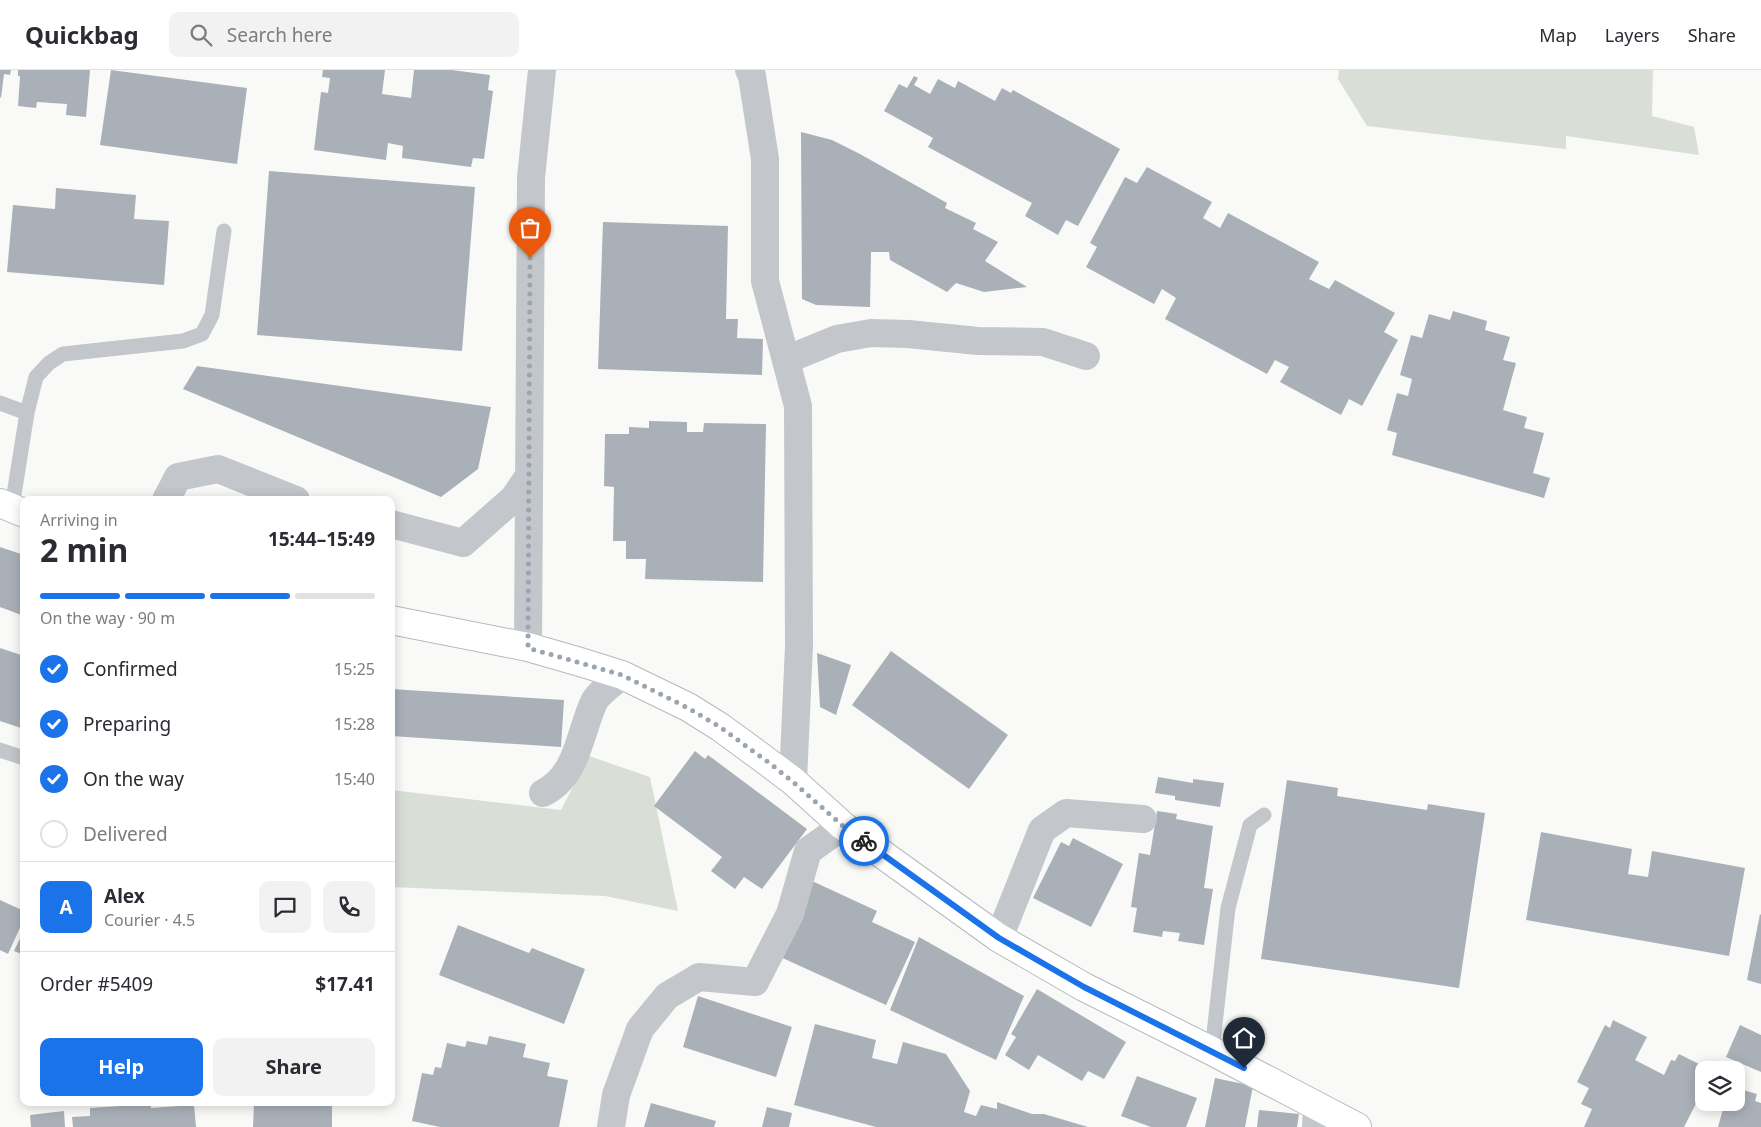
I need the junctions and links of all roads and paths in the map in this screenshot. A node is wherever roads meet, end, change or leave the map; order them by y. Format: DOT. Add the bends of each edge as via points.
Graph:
graph roads {
  1 [pos="542,70"];
  2 [pos="749,70"];
  3 [pos="224,231"];
  4 [pos="1086,356"];
  5 [pos="786,360"];
  6 [pos="0,403"];
  7 [pos="27,413"];
  8 [pos="528,477"];
  9 [pos="168,496"];
  10 [pos="279,496"];
  11 [pos="12,508"];
  12 [pos="395,525"];
  13 [pos="395,621"];
  14 [pos="528,648"];
  15 [pos="622,675"];
  16 [pos="0,750"];
  17 [pos="20,757"];
  18 [pos="793,782"];
  19 [pos="543,793"];
  20 [pos="1264,815"];
  21 [pos="1143,818"];
  22 [pos="843,826"];
  23 [pos="999,938"];
  24 [pos="1212,1050"];
  25 [pos="1317,1117"];
  26 [pos="611,1127"];
  27 [pos="1357,1127"];
  1 -- 8 [label="street" via="531,178"];
  2 -- 5 [label="street" via="765,159 765,281"];
  3 -- 7 [label="lane" via="212,314 202,334 183,341 63,354 36,377"];
  4 -- 5 [label="street" via="1043,342 978,342 871,333 837,339"];
  5 -- 18 [label="street" via="798,406 799,646"];
  6 -- 7 [label="lane"];
  7 -- 11 [label="lane"];
  8 -- 12 [label="street" via="514,498 463,543"];
  8 -- 14 [label="street"];
  9 -- 10 [label="street" via="178,477 218,469"];
  13 -- 14 [label="highway"];
  14 -- 15 [label="highway"];
  15 -- 18 [label="highway" via="720,727"];
  15 -- 19 [label="street" via="595,700 573,762 553,788"];
  16 -- 17 [label="lane"];
  18 -- 22 [label="highway"];
  20 -- 24 [label="lane" via="1250,825 1228,908"];
  21 -- 23 [label="street" via="1066,812 1042,830"];
  22 -- 23 [label="highway"];
  22 -- 26 [label="street" via="808,851 790,914 754,982 699,977 667,996 640,1029 616,1095"];
  23 -- 24 [label="highway" via="1084,987"];
  24 -- 25 [label="highway"];
  25 -- 27 [label="highway"];
}
